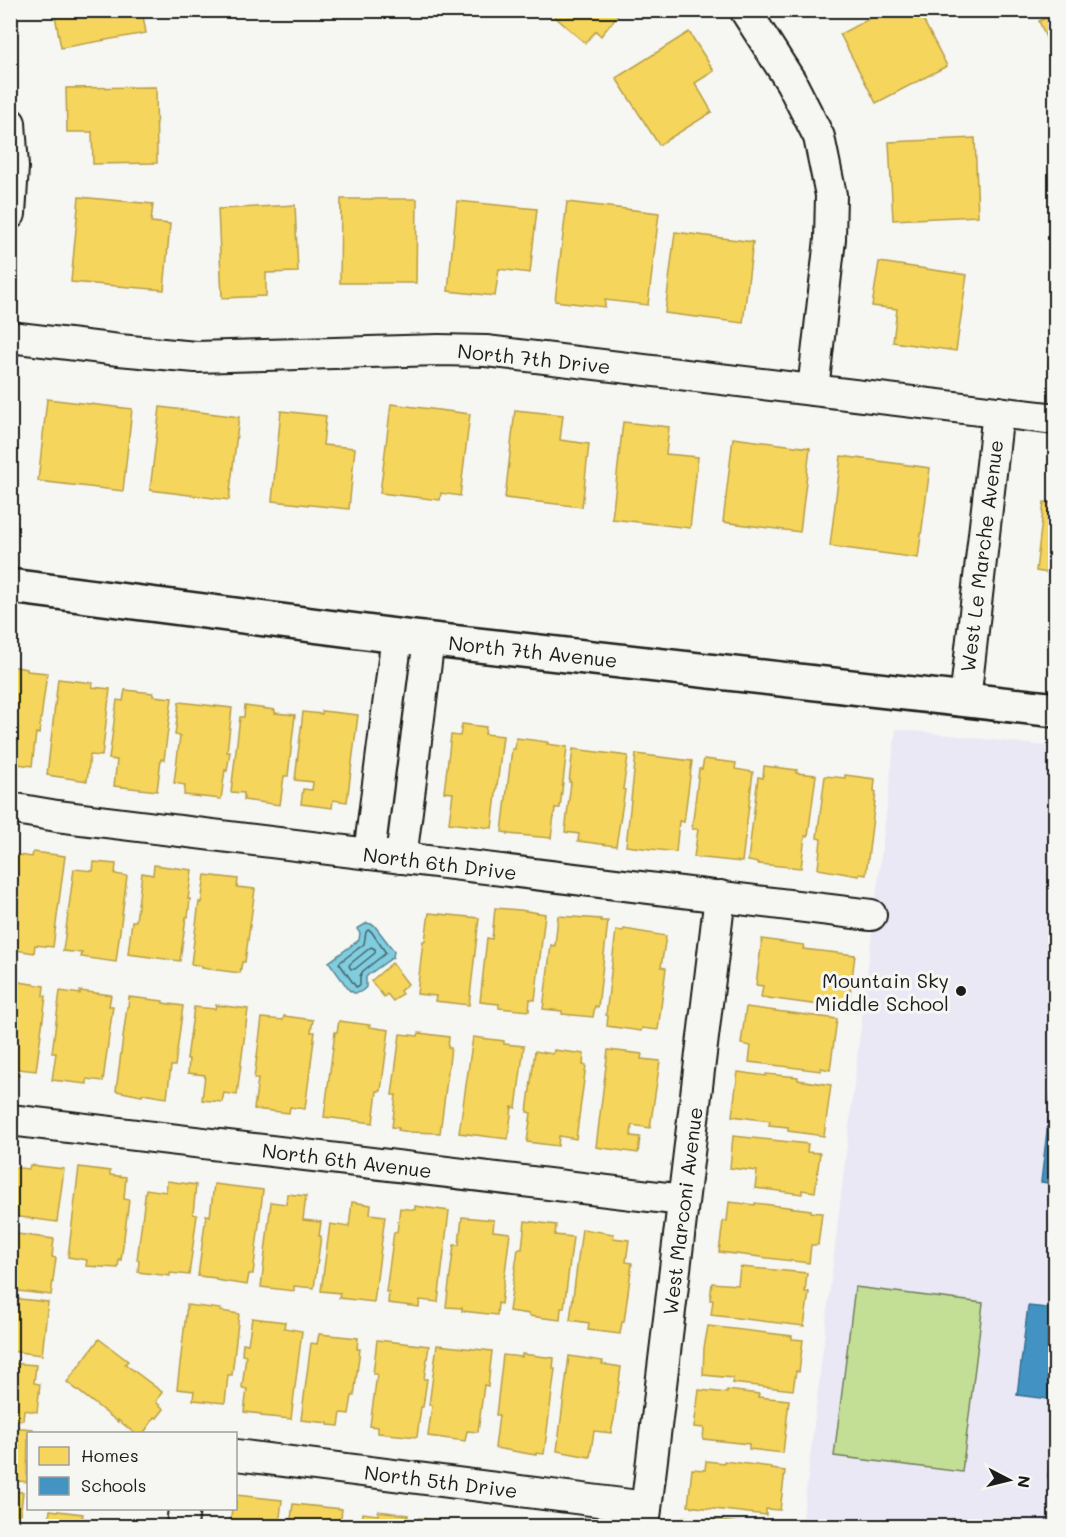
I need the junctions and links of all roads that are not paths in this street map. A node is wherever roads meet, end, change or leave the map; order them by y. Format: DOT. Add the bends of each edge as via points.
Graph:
graph roads {
  1 [pos="745,10"];
  2 [pos="10,123"];
  3 [pos="10,214"];
  4 [pos="10,337"];
  5 [pos="813,390"];
  6 [pos="998,412"];
  7 [pos="1056,419"];
  8 [pos="10,586"];
  9 [pos="396,636"];
  10 [pos="429,639"];
  11 [pos="965,700"];
  12 [pos="1056,710"];
  13 [pos="10,808"];
  14 [pos="369,854"];
  15 [pos="401,858"];
  16 [pos="720,896"];
  17 [pos="870,915"];
  18 [pos="10,1120"];
  19 [pos="683,1200"];
  20 [pos="237,1455"];
  21 [pos="184,1510"];
  22 [pos="645,1517"];
  23 [pos="182,1527"];
  1 -- 5 [label="street" via="791,82 819,137 831,195 830,239"];
  2 -- 3 [label="street"];
  4 -- 5 [label="street, North 7th Drive" via="196,357 486,351"];
  5 -- 6 [label="street, North 7th Drive"];
  6 -- 7 [label="street, North 7th Drive"];
  6 -- 11 [label="street, West Le Marche Avenue"];
  8 -- 9 [label="street, North 7th Avenue"];
  9 -- 10 [label="street, North 7th Avenue"];
  9 -- 14 [label="street"];
  10 -- 11 [label="street, North 7th Avenue"];
  10 -- 15 [label="street"];
  11 -- 12 [label="street, North 7th Avenue"];
  13 -- 14 [label="street, North 6th Drive"];
  14 -- 15 [label="street, North 6th Drive"];
  15 -- 16 [label="street, North 6th Drive"];
  16 -- 17 [label="street, North 6th Drive"];
  16 -- 19 [label="street, West Marconi Avenue"];
  18 -- 19 [label="street, North 6th Avenue"];
  19 -- 22 [label="street, West Marconi Avenue"];
  20 -- 22 [label="street, North 5th Drive"];
  21 -- 23 [label="street"];
}
